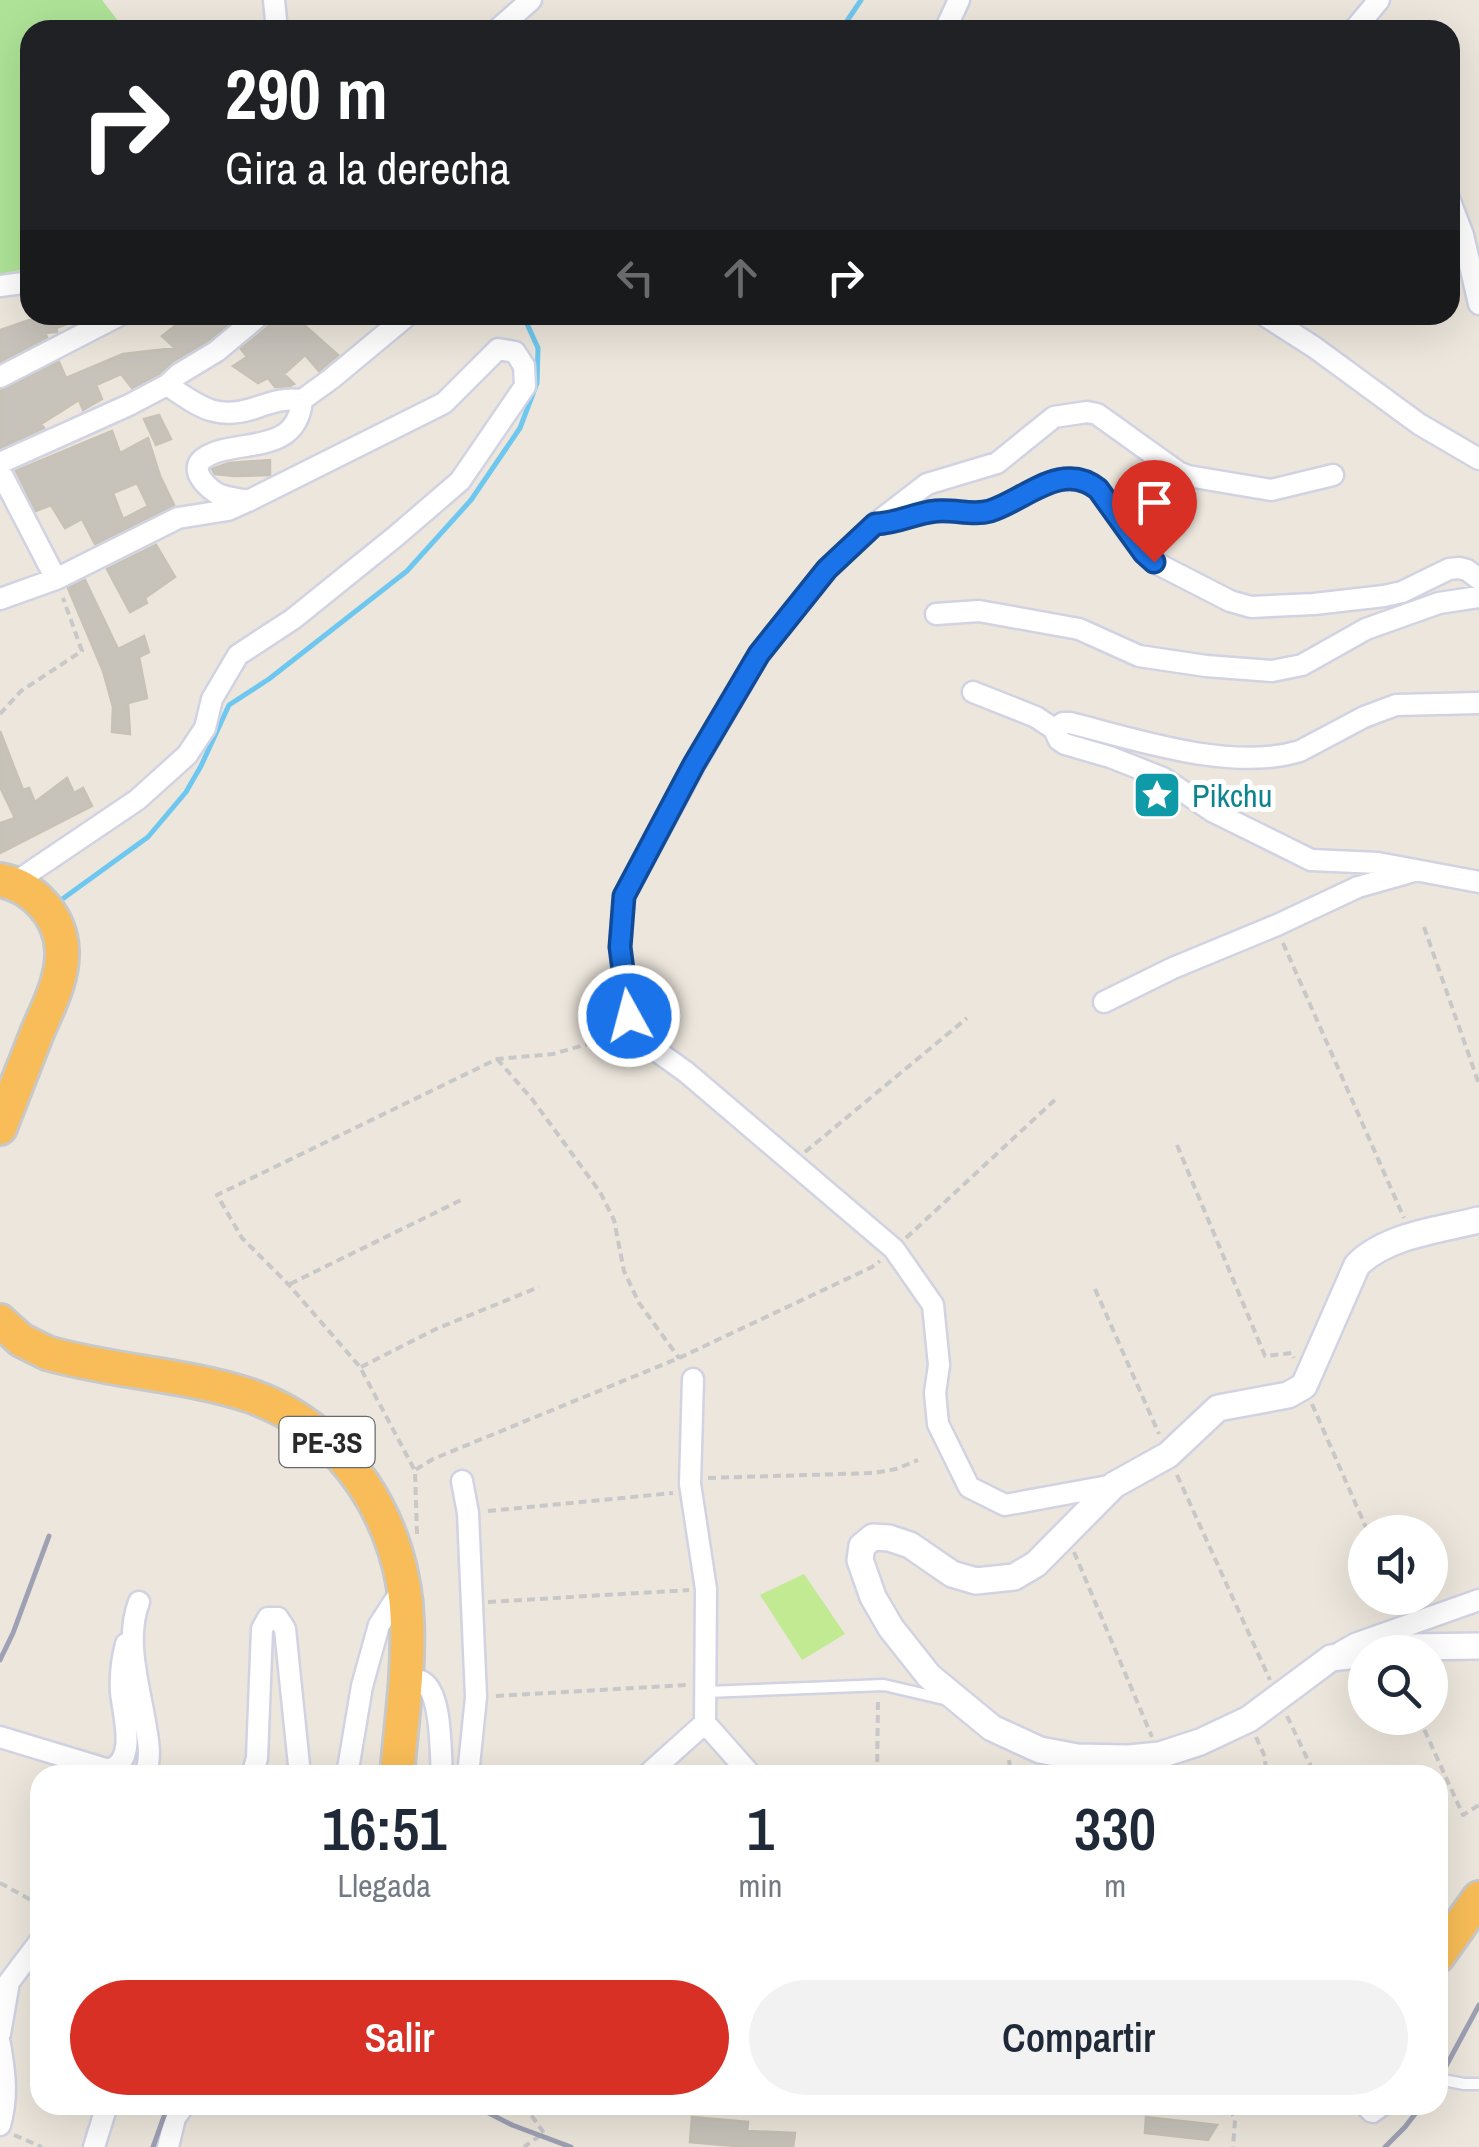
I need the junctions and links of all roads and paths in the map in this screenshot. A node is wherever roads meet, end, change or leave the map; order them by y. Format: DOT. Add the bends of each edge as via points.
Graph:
graph roads {
  1 [pos="531,0"];
  2 [pos="1379,0"];
  3 [pos="508,20"];
  4 [pos="1362,20"];
  5 [pos="1460,227"];
  6 [pos="1479,304"];
  7 [pos="101,325"];
  8 [pos="248,325"];
  9 [pos="396,325"];
  10 [pos="1279,325"];
  11 [pos="0,377"];
  12 [pos="166,385"];
  13 [pos="302,400"];
  14 [pos="1479,459"];
  15 [pos="0,464"];
  16 [pos="0,471"];
  17 [pos="1333,475"];
  18 [pos="248,500"];
  19 [pos="875,524"];
  20 [pos="1479,578"];
  21 [pos="56,579"];
  22 [pos="1479,597"];
  23 [pos="0,598"];
  24 [pos="936,614"];
  25 [pos="973,692"];
  26 [pos="1479,703"];
  27 [pos="0,714"];
  28 [pos="1054,729"];
  29 [pos="1417,870"];
  30 [pos="7,881"];
  31 [pos="1479,882"];
  32 [pos="1277,925"];
  33 [pos="1424,927"];
  34 [pos="1104,1002"];
  35 [pos="629,1016"];
  36 [pos="967,1018"];
  37 [pos="497,1059"];
  38 [pos="1479,1084"];
  39 [pos="1058,1098"];
  40 [pos="0,1128"];
  41 [pos="1178,1145"];
  42 [pos="793,1162"];
  43 [pos="461,1200"];
  44 [pos="1479,1220"];
  45 [pos="1412,1236"];
  46 [pos="894,1249"];
  47 [pos="288,1284"];
  48 [pos="539,1287"];
  49 [pos="1094,1288"];
  50 [pos="0,1321"];
  51 [pos="679,1358"];
  52 [pos="360,1367"];
  53 [pos="692,1379"];
  54 [pos="1304,1386"];
  55 [pos="1168,1455"];
  56 [pos="414,1470"];
  57 [pos="462,1480"];
  58 [pos="1114,1485"];
  59 [pos="1361,1515"];
  60 [pos="1067,1534"];
  61 [pos="396,1554"];
  62 [pos="404,1587"];
  63 [pos="706,1588"];
  64 [pos="1479,1600"];
  65 [pos="139,1602"];
  66 [pos="474,1602"];
  67 [pos="132,1642"];
  68 [pos="1448,1646"];
  69 [pos="1479,1646"];
  70 [pos="1348,1656"];
  71 [pos="1331,1658"];
  72 [pos="405,1680"];
  73 [pos="878,1685"];
  74 [pos="706,1688"];
  75 [pos="476,1698"];
  76 [pos="1278,1699"];
  77 [pos="965,1704"];
  78 [pos="1249,1719"];
  79 [pos="705,1723"];
  80 [pos="1427,1735"];
  81 [pos="0,1737"];
  82 [pos="1160,1755"];
  83 [pos="92,1765"];
  84 [pos="120,1765"];
  85 [pos="147,1765"];
  86 [pos="255,1765"];
  87 [pos="299,1765"];
  88 [pos="349,1765"];
  89 [pos="398,1765"];
  90 [pos="441,1765"];
  91 [pos="469,1765"];
  92 [pos="658,1765"];
  93 [pos="742,1765"];
  94 [pos="877,1765"];
  95 [pos="1265,1765"];
  96 [pos="1310,1765"];
  97 [pos="1440,1765"];
  98 [pos="1448,1782"];
  99 [pos="1479,1805"];
  100 [pos="0,1883"];
  101 [pos="1479,1898"];
  102 [pos="30,1900"];
  103 [pos="1448,1942"];
  104 [pos="30,1954"];
  105 [pos="0,2034"];
  106 [pos="0,2044"];
  107 [pos="1448,2081"];
  108 [pos="1479,2084"];
  109 [pos="104,2115"];
  110 [pos="177,2115"];
  111 [pos="531,2115"];
  112 [pos="1233,2115"];
  113 [pos="7,2130"];
  114 [pos="42,2147"];
  115 [pos="94,2147"];
  116 [pos="168,2147"];
  117 [pos="524,2147"];
  118 [pos="1233,2147"];
  1 -- 3 [label="street"];
  2 -- 4 [label="street"];
  5 -- 6 [label="street"];
  7 -- 11 [label="street"];
  8 -- 12 [label="street"];
  9 -- 13 [label="street"];
  10 -- 14 [label="street"];
  12 -- 13 [label="street" via="218,414"];
  12 -- 15 [label="street"];
  13 -- 18 [label="street" via="298,420 282,434 199,463 198,474 218,494"];
  16 -- 21 [label="street"];
  17 -- 19 [label="street" via="1271,490 1188,476 1097,414 1063,414 998,463 926,484"];
  18 -- 21 [label="street" via="178,518"];
  18 -- 30 [label="street" via="444,403 498,349 515,352 524,366 525,386 460,481 238,655 188,755 137,800"];
  19 -- 20 [label="street" via="935,511 990,511 1044,484 1076,479 1098,489 1154,562 1252,607 1384,596 1458,568"];
  19 -- 35 [label="street" via="827,569 759,654 624,896 620,947"];
  21 -- 23 [label="street"];
  21 -- 27 [label="path" via="82,651"];
  22 -- 24 [label="street" via="1366,628 1302,666 1272,672 1138,656 1079,629 979,610"];
  25 -- 28 [label="street"];
  26 -- 28 [label="street" via="1396,705 1300,751 1233,759 1070,723"];
  28 -- 29 [label="street" via="1066,744 1164,778 1304,858"];
  29 -- 31 [label="street"];
  29 -- 32 [label="street" via="1358,887"];
  30 -- 40 [label="highway" via="50,912 62,950 59,978"];
  32 -- 34 [label="street"];
  32 -- 45 [label="path"];
  33 -- 38 [label="path"];
  35 -- 37 [label="path" via="602,1024 604,1039 553,1054"];
  35 -- 42 [label="street" via="654,1049"];
  36 -- 42 [label="path"];
  37 -- 47 [label="path" via="217,1195 242,1238"];
  37 -- 51 [label="path" via="600,1192 639,1304"];
  39 -- 46 [label="path"];
  41 -- 54 [label="path" via="1265,1356 1292,1353"];
  42 -- 46 [label="street"];
  43 -- 47 [label="path"];
  44 -- 45 [label="street"];
  45 -- 54 [label="street" via="1370,1252 1357,1265"];
  46 -- 51 [label="path" via="872,1268"];
  46 -- 58 [label="street" via="933,1305 938,1424 969,1487 1005,1505"];
  47 -- 52 [label="path"];
  48 -- 52 [label="path"];
  49 -- 55 [label="path"];
  50 -- 61 [label="highway, PE-3S" via="47,1353 228,1390 289,1414 352,1468"];
  51 -- 53 [label="path"];
  51 -- 56 [label="path"];
  52 -- 56 [label="path"];
  53 -- 63 [label="street" via="690,1484"];
  54 -- 55 [label="street" via="1218,1408"];
  54 -- 59 [label="path"];
  55 -- 58 [label="street"];
  55 -- 76 [label="path"];
  56 -- 61 [label="path" via="417,1536"];
  57 -- 66 [label="street"];
  58 -- 60 [label="street"];
  60 -- 77 [label="street" via="1014,1577 976,1581 900,1541 873,1537 862,1546 860,1560 891,1628 930,1676"];
  60 -- 82 [label="path"];
  61 -- 62 [label="highway, PE-3S"];
  62 -- 72 [label="highway, PE-3S"];
  62 -- 88 [label="street" via="379,1626"];
  63 -- 66 [label="path"];
  63 -- 74 [label="street"];
  64 -- 71 [label="street"];
  65 -- 67 [label="street"];
  66 -- 75 [label="street"];
  67 -- 84 [label="street" via="123,1657 126,1739"];
  67 -- 85 [label="street"];
  68 -- 69 [label="street"];
  70 -- 71 [label="street"];
  71 -- 76 [label="street"];
  72 -- 89 [label="highway, PE-3S"];
  72 -- 90 [label="street" via="430,1688"];
  73 -- 74 [label="lane"];
  73 -- 77 [label="lane"];
  73 -- 94 [label="path"];
  74 -- 75 [label="path"];
  74 -- 79 [label="street"];
  75 -- 91 [label="street"];
  76 -- 78 [label="street"];
  76 -- 96 [label="path"];
  77 -- 82 [label="street" via="992,1728 1040,1750 1077,1757"];
  78 -- 82 [label="street"];
  78 -- 95 [label="path"];
  79 -- 92 [label="street"];
  79 -- 93 [label="street"];
  80 -- 97 [label="path"];
  81 -- 83 [label="street"];
  86 -- 87 [label="street" via="262,1629 268,1618 278,1618 285,1629"];
  98 -- 99 [label="path" via="1463,1815"];
  100 -- 102 [label="path"];
  101 -- 103 [label="highway"];
  104 -- 105 [label="street" via="9,1982"];
  106 -- 113 [label="street"];
  107 -- 108 [label="lane"];
  109 -- 115 [label="street"];
  110 -- 116 [label="street"];
  111 -- 117 [label="path" via="544,2133"];
  112 -- 118 [label="path"];
  113 -- 114 [label="path"];
}
